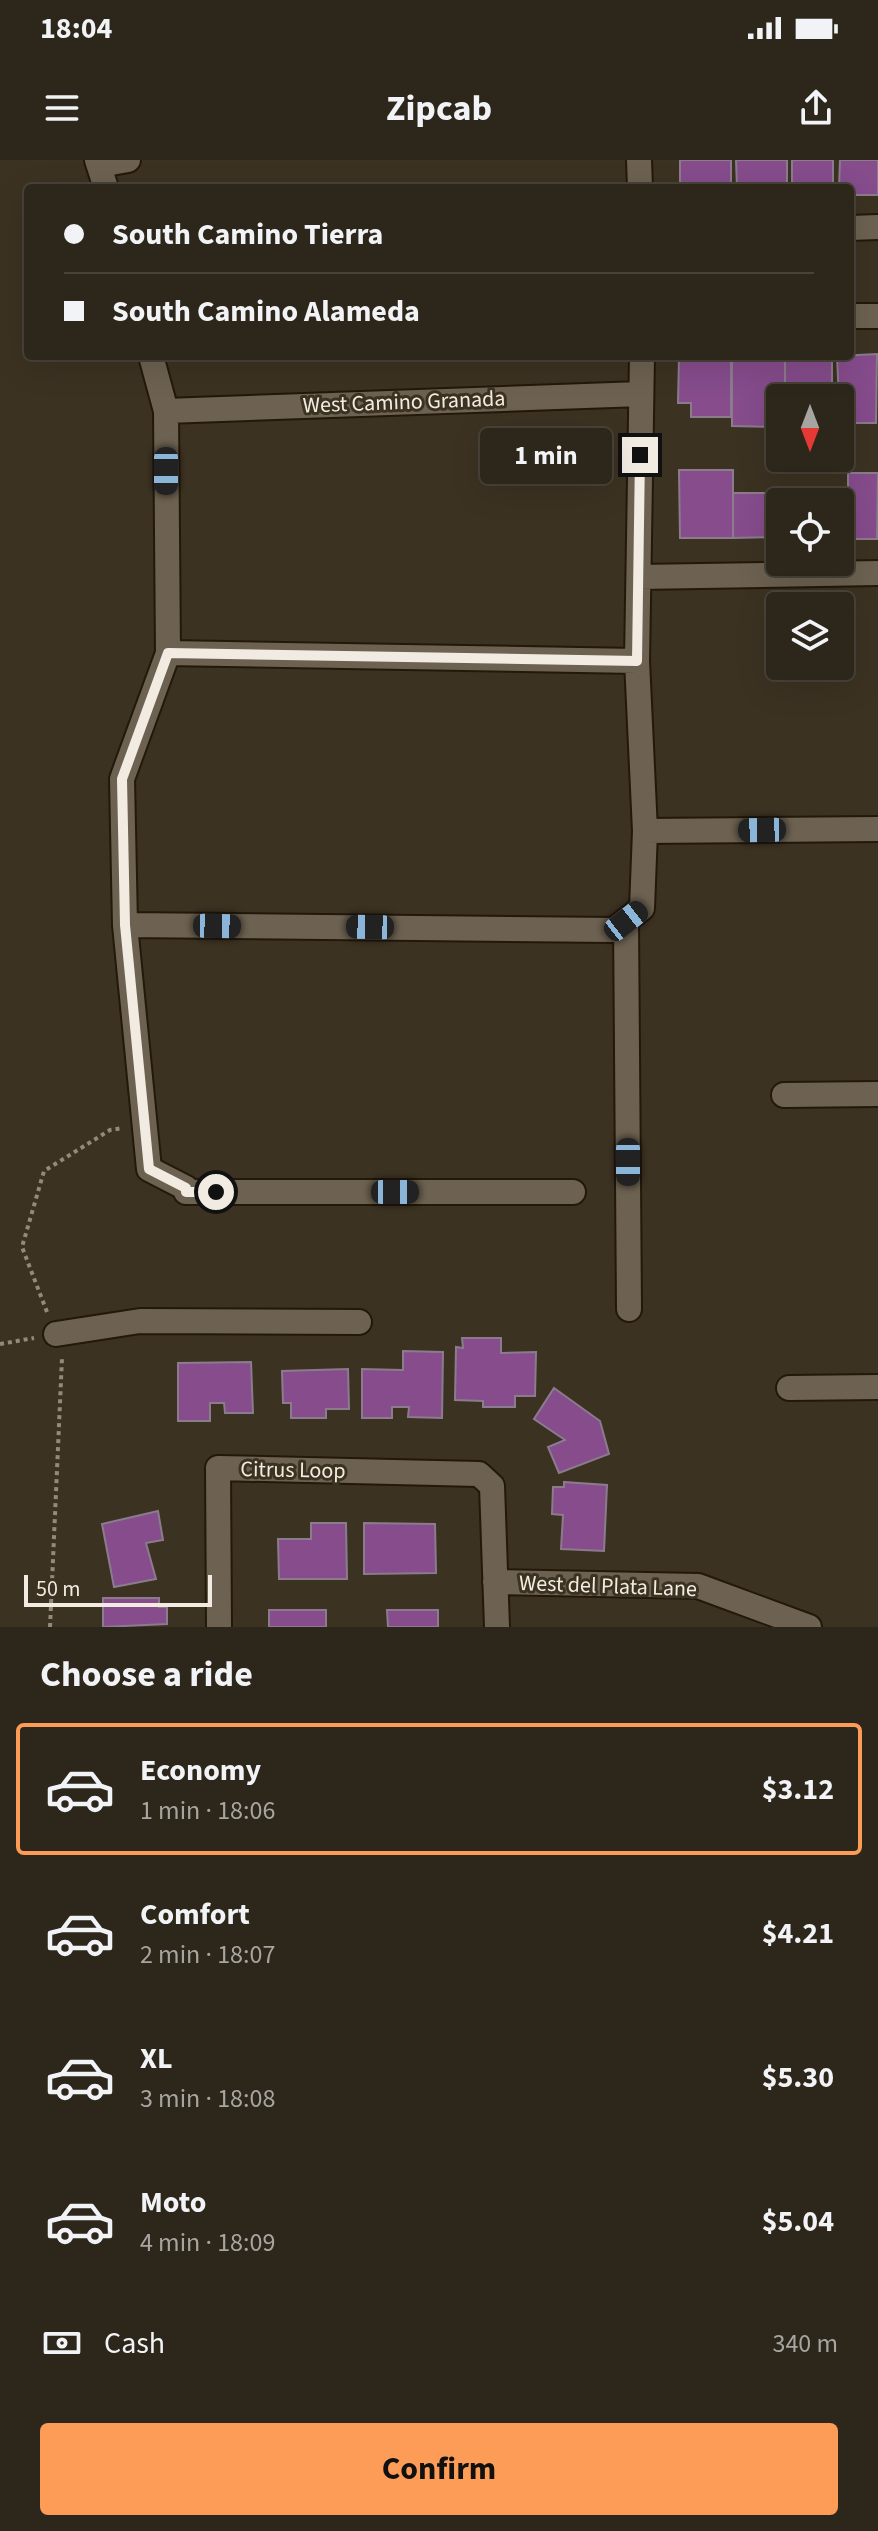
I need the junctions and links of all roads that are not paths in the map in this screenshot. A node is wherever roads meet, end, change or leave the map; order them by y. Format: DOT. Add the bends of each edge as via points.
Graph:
graph roads {
  1 [pos="128,160"];
  2 [pos="639,160"];
  3 [pos="101,171"];
  4 [pos="640,184"];
  5 [pos="878,227"];
  6 [pos="854,228"];
  7 [pos="854,316"];
  8 [pos="878,316"];
  9 [pos="152,360"];
  10 [pos="642,360"];
  11 [pos="641,394"];
  12 [pos="166,411"];
  13 [pos="878,573"];
  14 [pos="639,577"];
  15 [pos="168,653"];
  16 [pos="637,661"];
  17 [pos="878,829"];
  18 [pos="645,831"];
  19 [pos="634,914"];
  20 [pos="125,925"];
  21 [pos="878,1094"];
  22 [pos="784,1095"];
  23 [pos="573,1192"];
  24 [pos="629,1309"];
  25 [pos="359,1322"];
  26 [pos="56,1334"];
  27 [pos="878,1387"];
  28 [pos="789,1388"];
  29 [pos="495,1582"];
  30 [pos="219,1627"];
  31 [pos="497,1627"];
  32 [pos="809,1627"];
  1 -- 3 [label="street"];
  2 -- 4 [label="street"];
  5 -- 6 [label="street"];
  7 -- 8 [label="street"];
  9 -- 12 [label="street"];
  10 -- 11 [label="street"];
  11 -- 12 [label="street, West Camino Granada"];
  11 -- 14 [label="street"];
  12 -- 15 [label="street"];
  13 -- 14 [label="street"];
  14 -- 16 [label="street"];
  15 -- 16 [label="street"];
  15 -- 20 [label="street" via="122,779"];
  16 -- 18 [label="street"];
  17 -- 18 [label="street"];
  18 -- 19 [label="street"];
  19 -- 20 [label="street" via="614,930"];
  19 -- 24 [label="street"];
  20 -- 23 [label="street" via="149,1169 186,1192"];
  21 -- 22 [label="street"];
  25 -- 26 [label="street" via="140,1321"];
  27 -- 28 [label="street"];
  29 -- 30 [label="street, Citrus Loop" via="492,1486 479,1474 218,1468"];
  29 -- 31 [label="street"];
  29 -- 32 [label="street, West del Plata Lane" via="698,1586"];
}
